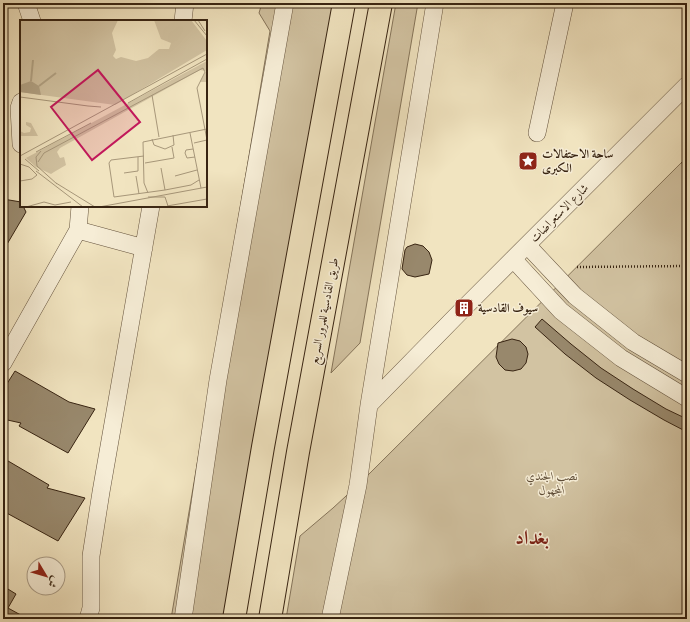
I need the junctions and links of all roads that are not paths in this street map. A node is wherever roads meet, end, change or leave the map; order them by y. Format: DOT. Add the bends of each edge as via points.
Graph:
graph roads {
  1 [pos="26,3"];
  2 [pos="185,3"];
  3 [pos="285,3"];
  4 [pos="344,3"];
  5 [pos="382,3"];
  6 [pos="435,3"];
  7 [pos="565,3"];
  8 [pos="32,20"];
  9 [pos="183,20"];
  10 [pos="687,85"];
  11 [pos="20,105"];
  12 [pos="20,126"];
  13 [pos="538,133"];
  14 [pos="80,207"];
  15 [pos="152,207"];
  16 [pos="78,230"];
  17 [pos="527,245"];
  18 [pos="144,248"];
  19 [pos="513,259"];
  20 [pos="3,363"];
  21 [pos="687,374"];
  22 [pos="687,398"];
  23 [pos="369,404"];
  24 [pos="88,619"];
  25 [pos="183,619"];
  26 [pos="234,619"];
  27 [pos="270,619"];
  28 [pos="330,619"];
  1 -- 8 [label="street"];
  2 -- 9 [label="street"];
  3 -- 25 [label="street" via="218,380"];
  4 -- 26 [label="highway"];
  5 -- 27 [label="highway, طريق القادسية للمرور السريع" via="298,452"];
  6 -- 23 [label="street"];
  7 -- 13 [label="street"];
  10 -- 17 [label="street, شارع الاستعراضات"];
  11 -- 12 [label="street"];
  14 -- 16 [label="street"];
  15 -- 18 [label="street"];
  16 -- 18 [label="street"];
  16 -- 20 [label="street"];
  17 -- 19 [label="street, شارع الاستعراضات"];
  17 -- 21 [label="street" via="575,296 633,342"];
  18 -- 24 [label="street" via="91,556 91,608"];
  19 -- 22 [label="street" via="561,311 621,358"];
  19 -- 23 [label="street, شارع الاستعراضات"];
  23 -- 28 [label="street" via="358,485"];
}
